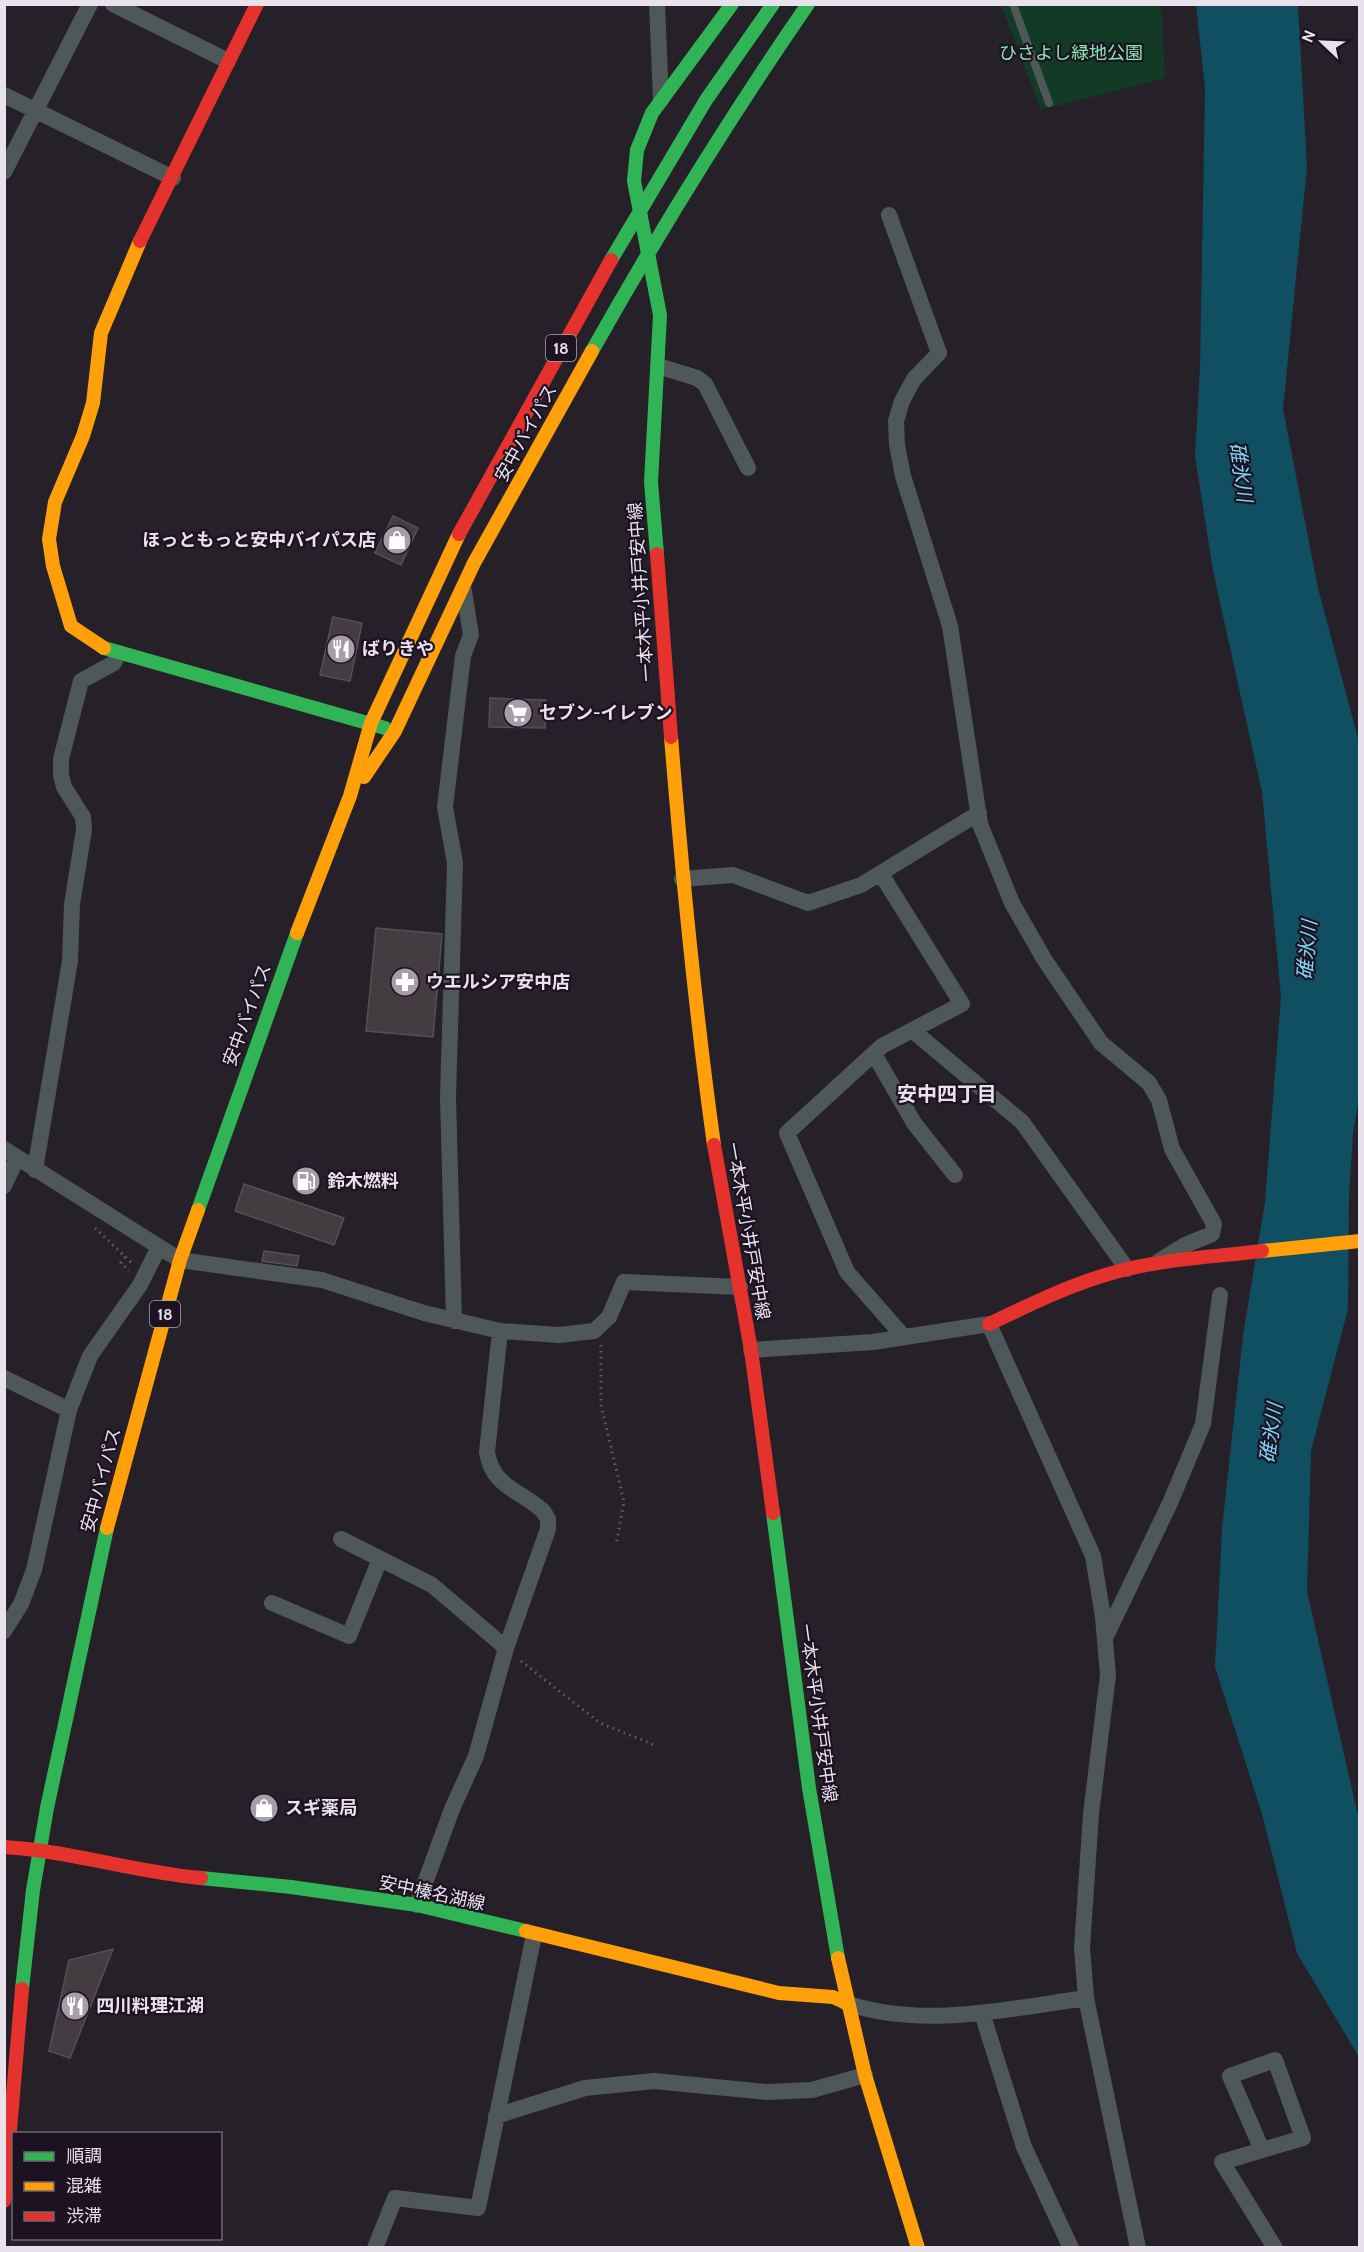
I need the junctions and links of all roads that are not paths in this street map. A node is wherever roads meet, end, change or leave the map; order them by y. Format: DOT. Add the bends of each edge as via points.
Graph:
graph roads {
  1 [pos="90,4"];
  2 [pos="113,4"];
  3 [pos="257,4"];
  4 [pos="657,4"];
  5 [pos="732,4"];
  6 [pos="773,4"];
  7 [pos="808,4"];
  8 [pos="1013,4"];
  9 [pos="228,61"];
  10 [pos="4,96"];
  11 [pos="661,100"];
  12 [pos="1049,103"];
  13 [pos="35,110"];
  14 [pos="4,172"];
  15 [pos="173,178"];
  16 [pos="640,209"];
  17 [pos="889,215"];
  18 [pos="649,250"];
  19 [pos="658,366"];
  20 [pos="748,468"];
  21 [pos="463,586"];
  22 [pos="118,652"];
  23 [pos="371,723"];
  24 [pos="395,731"];
  25 [pos="350,796"];
  26 [pos="979,813"];
  27 [pos="881,874"];
  28 [pos="682,879"];
  29 [pos="912,1030"];
  30 [pos="874,1054"];
  31 [pos="11,1154"];
  32 [pos="35,1170"];
  33 [pos="955,1174"];
  34 [pos="4,1186"];
  35 [pos="1359,1241"];
  36 [pos="159,1247"];
  37 [pos="180,1260"];
  38 [pos="1155,1263"];
  39 [pos="1127,1269"];
  40 [pos="740,1287"];
  41 [pos="1220,1295"];
  42 [pos="454,1321"];
  43 [pos="989,1324"];
  44 [pos="500,1331"];
  45 [pos="904,1337"];
  46 [pos="751,1350"];
  47 [pos="4,1378"];
  48 [pos="69,1410"];
  49 [pos="341,1539"];
  50 [pos="380,1559"];
  51 [pos="272,1604"];
  52 [pos="4,1631"];
  53 [pos="1106,1636"];
  54 [pos="506,1648"];
  55 [pos="4,1847"];
  56 [pos="40,1849"];
  57 [pos="417,1905"];
  58 [pos="534,1935"];
  59 [pos="1086,1998"];
  60 [pos="846,2003"];
  61 [pos="982,2013"];
  62 [pos="865,2075"];
  63 [pos="496,2116"];
  64 [pos="1262,2150"];
  65 [pos="4,2201"];
  66 [pos="375,2247"];
  67 [pos="918,2247"];
  68 [pos="1071,2247"];
  69 [pos="1138,2247"];
  70 [pos="1275,2247"];
  1 -- 13 [label="street"];
  2 -- 9 [label="street"];
  3 -- 9 [label="main road"];
  4 -- 11 [label="street"];
  5 -- 11 [label="main road, 一本木平小井戸安中線"];
  6 -- 16 [label="main road, 安中バイパス / 18" via="706,100"];
  7 -- 18 [label="main road, 安中バイパス / 18" via="731,116"];
  8 -- 12 [label="lane"];
  9 -- 15 [label="main road"];
  10 -- 13 [label="street"];
  11 -- 16 [label="main road, 一本木平小井戸安中線" via="643,130 637,150 634,181"];
  13 -- 14 [label="street"];
  13 -- 15 [label="street"];
  15 -- 22 [label="main road" via="132,257 101,333 93,403 55,502 49,539 70,626 103,648"];
  16 -- 18 [label="main road, 一本木平小井戸安中線"];
  16 -- 23 [label="main road, 安中バイパス / 18" via="455,540"];
  17 -- 26 [label="street" via="939,353 914,380 902,401 896,421 897,445 950,626"];
  18 -- 19 [label="main road, 一本木平小井戸安中線" via="660,315"];
  18 -- 21 [label="main road, 安中バイパス / 18"];
  19 -- 20 [label="street" via="705,384"];
  19 -- 28 [label="main road, 一本木平小井戸安中線" via="651,482"];
  21 -- 24 [label="main road, 安中バイパス / 18"];
  21 -- 42 [label="street" via="471,635 463,656 445,807 455,862 448,1097"];
  22 -- 23 [label="main road" via="269,698"];
  22 -- 32 [label="street" via="114,663 81,681 62,759 64,787 83,817 84,830 72,903 70,961"];
  23 -- 24 [label="main road"];
  23 -- 25 [label="main road, 安中バイパス / 18"];
  24 -- 25 [label="main road, 安中バイパス / 18"];
  25 -- 37 [label="main road, 安中バイパス / 18" via="266,1014"];
  26 -- 27 [label="street"];
  26 -- 38 [label="street" via="991,856 1044,959 1101,1043 1149,1083 1159,1100 1172,1149 1214,1224 1212,1234"];
  27 -- 28 [label="street" via="808,903 733,874"];
  27 -- 29 [label="street" via="962,1004"];
  28 -- 40 [label="main road, 一本木平小井戸安中線" via="699,1042"];
  29 -- 30 [label="street"];
  29 -- 39 [label="street" via="1022,1122"];
  30 -- 33 [label="street" via="914,1123"];
  30 -- 45 [label="street" via="787,1133 847,1272"];
  31 -- 32 [label="street"];
  31 -- 34 [label="street"];
  32 -- 36 [label="street"];
  35 -- 38 [label="main road"];
  36 -- 37 [label="street"];
  36 -- 48 [label="street" via="140,1285 90,1356"];
  37 -- 42 [label="street" via="322,1280"];
  37 -- 56 [label="main road, 安中バイパス / 18" via="99,1556"];
  38 -- 39 [label="main road"];
  39 -- 43 [label="main road" via="1071,1286"];
  40 -- 44 [label="street" via="624,1282 609,1317 594,1331 559,1335"];
  40 -- 46 [label="main road, 一本木平小井戸安中線"];
  41 -- 53 [label="street" via="1203,1424"];
  42 -- 44 [label="street"];
  43 -- 45 [label="street"];
  43 -- 53 [label="street" via="1093,1556"];
  44 -- 54 [label="street" via="488,1464 494,1476 543,1511 548,1520"];
  45 -- 46 [label="street"];
  46 -- 60 [label="main road, 一本木平小井戸安中線" via="809,1788"];
  47 -- 48 [label="street"];
  48 -- 52 [label="street" via="34,1570 21,1604"];
  49 -- 50 [label="street"];
  50 -- 51 [label="street" via="349,1636"];
  50 -- 54 [label="street" via="432,1586"];
  53 -- 59 [label="street" via="1108,1675 1091,1814 1082,1948"];
  54 -- 57 [label="street" via="476,1756"];
  55 -- 56 [label="main road, 安中榛名湖線"];
  56 -- 57 [label="main road, 安中榛名湖線" via="165,1875"];
  56 -- 65 [label="main road, 安中バイパス / 18" via="25,1951"];
  57 -- 58 [label="main road, 安中榛名湖線"];
  58 -- 60 [label="main road, 安中榛名湖線" via="779,1993 833,1997"];
  58 -- 63 [label="street"];
  59 -- 61 [label="street"];
  59 -- 69 [label="street"];
  60 -- 61 [label="street" via="867,2010 916,2016"];
  60 -- 62 [label="main road, 一本木平小井戸安中線"];
  61 -- 68 [label="street" via="1024,2147"];
  62 -- 63 [label="street" via="812,2090 767,2092 654,2080 585,2088"];
  62 -- 67 [label="main road, 一本木平小井戸安中線"];
  63 -- 66 [label="street" via="478,2208 396,2198"];
  64 -- 64 [label="street" via="1303,2139 1275,2060 1230,2076"];
  64 -- 70 [label="street" via="1222,2162"];
}
